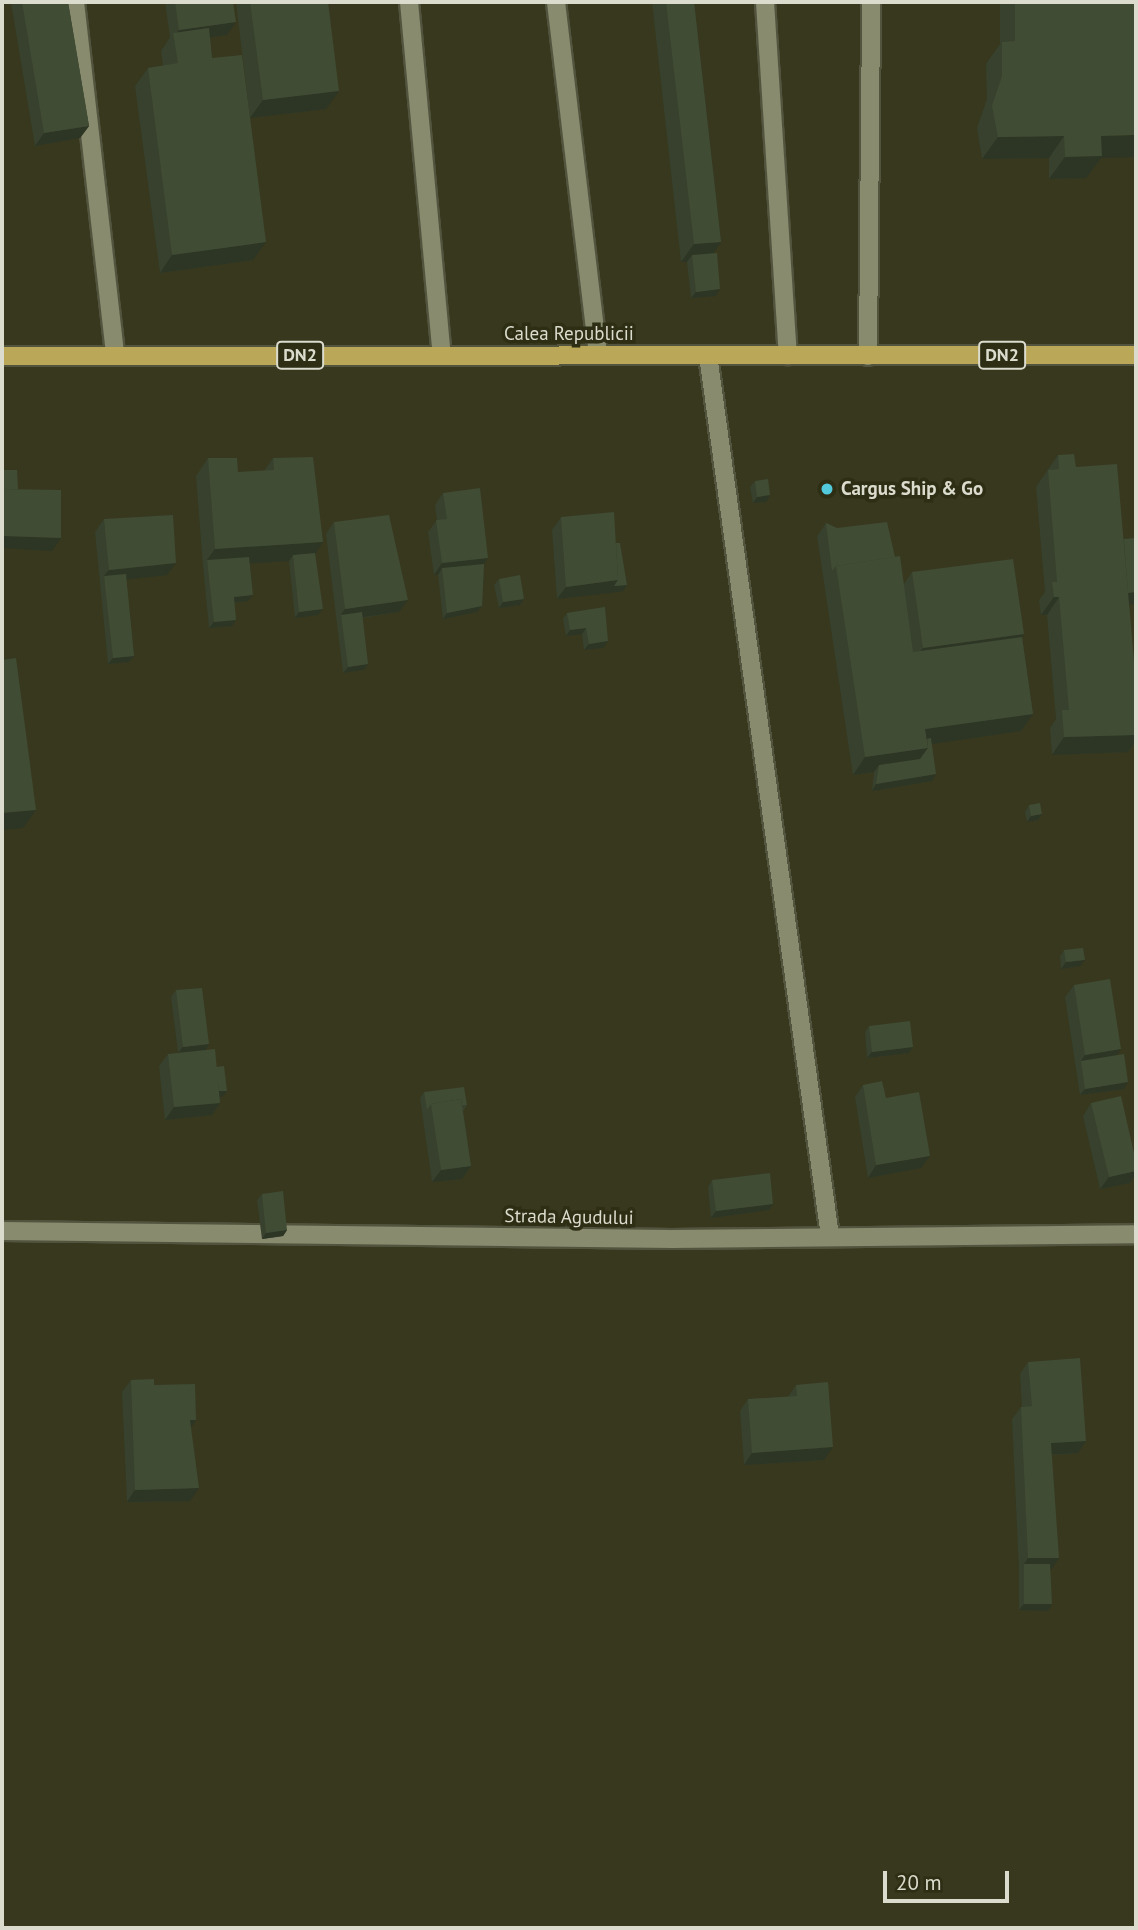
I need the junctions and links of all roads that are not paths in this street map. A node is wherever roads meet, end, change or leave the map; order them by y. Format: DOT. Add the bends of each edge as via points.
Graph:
graph roads {
  1 [pos="75,2"];
  2 [pos="409,2"];
  3 [pos="556,2"];
  4 [pos="765,2"];
  5 [pos="871,2"];
  6 [pos="115,355"];
  7 [pos="442,355"];
  8 [pos="598,355"];
  9 [pos="708,355"];
  10 [pos="788,355"];
  11 [pos="1136,355"];
  12 [pos="2,356"];
  13 [pos="868,356"];
  14 [pos="2,1231"];
  15 [pos="1136,1234"];
  16 [pos="830,1237"];
  1 -- 6 [label="street"];
  2 -- 7 [label="street"];
  3 -- 8 [label="street"];
  4 -- 10 [label="street"];
  5 -- 13 [label="street"];
  6 -- 7 [label="main road, Calea Republicii / DN2"];
  6 -- 12 [label="main road, Calea Republicii / DN2"];
  7 -- 8 [label="main road, Calea Republicii / DN2"];
  8 -- 9 [label="main road, Calea Republicii / DN2"];
  9 -- 10 [label="main road, Calea Republicii / DN2"];
  9 -- 16 [label="street"];
  10 -- 13 [label="main road, Calea Republicii / DN2"];
  11 -- 13 [label="main road, Calea Republicii / DN2"];
  14 -- 16 [label="street, Strada Agudului"];
  15 -- 16 [label="street, Strada Agudului"];
}
